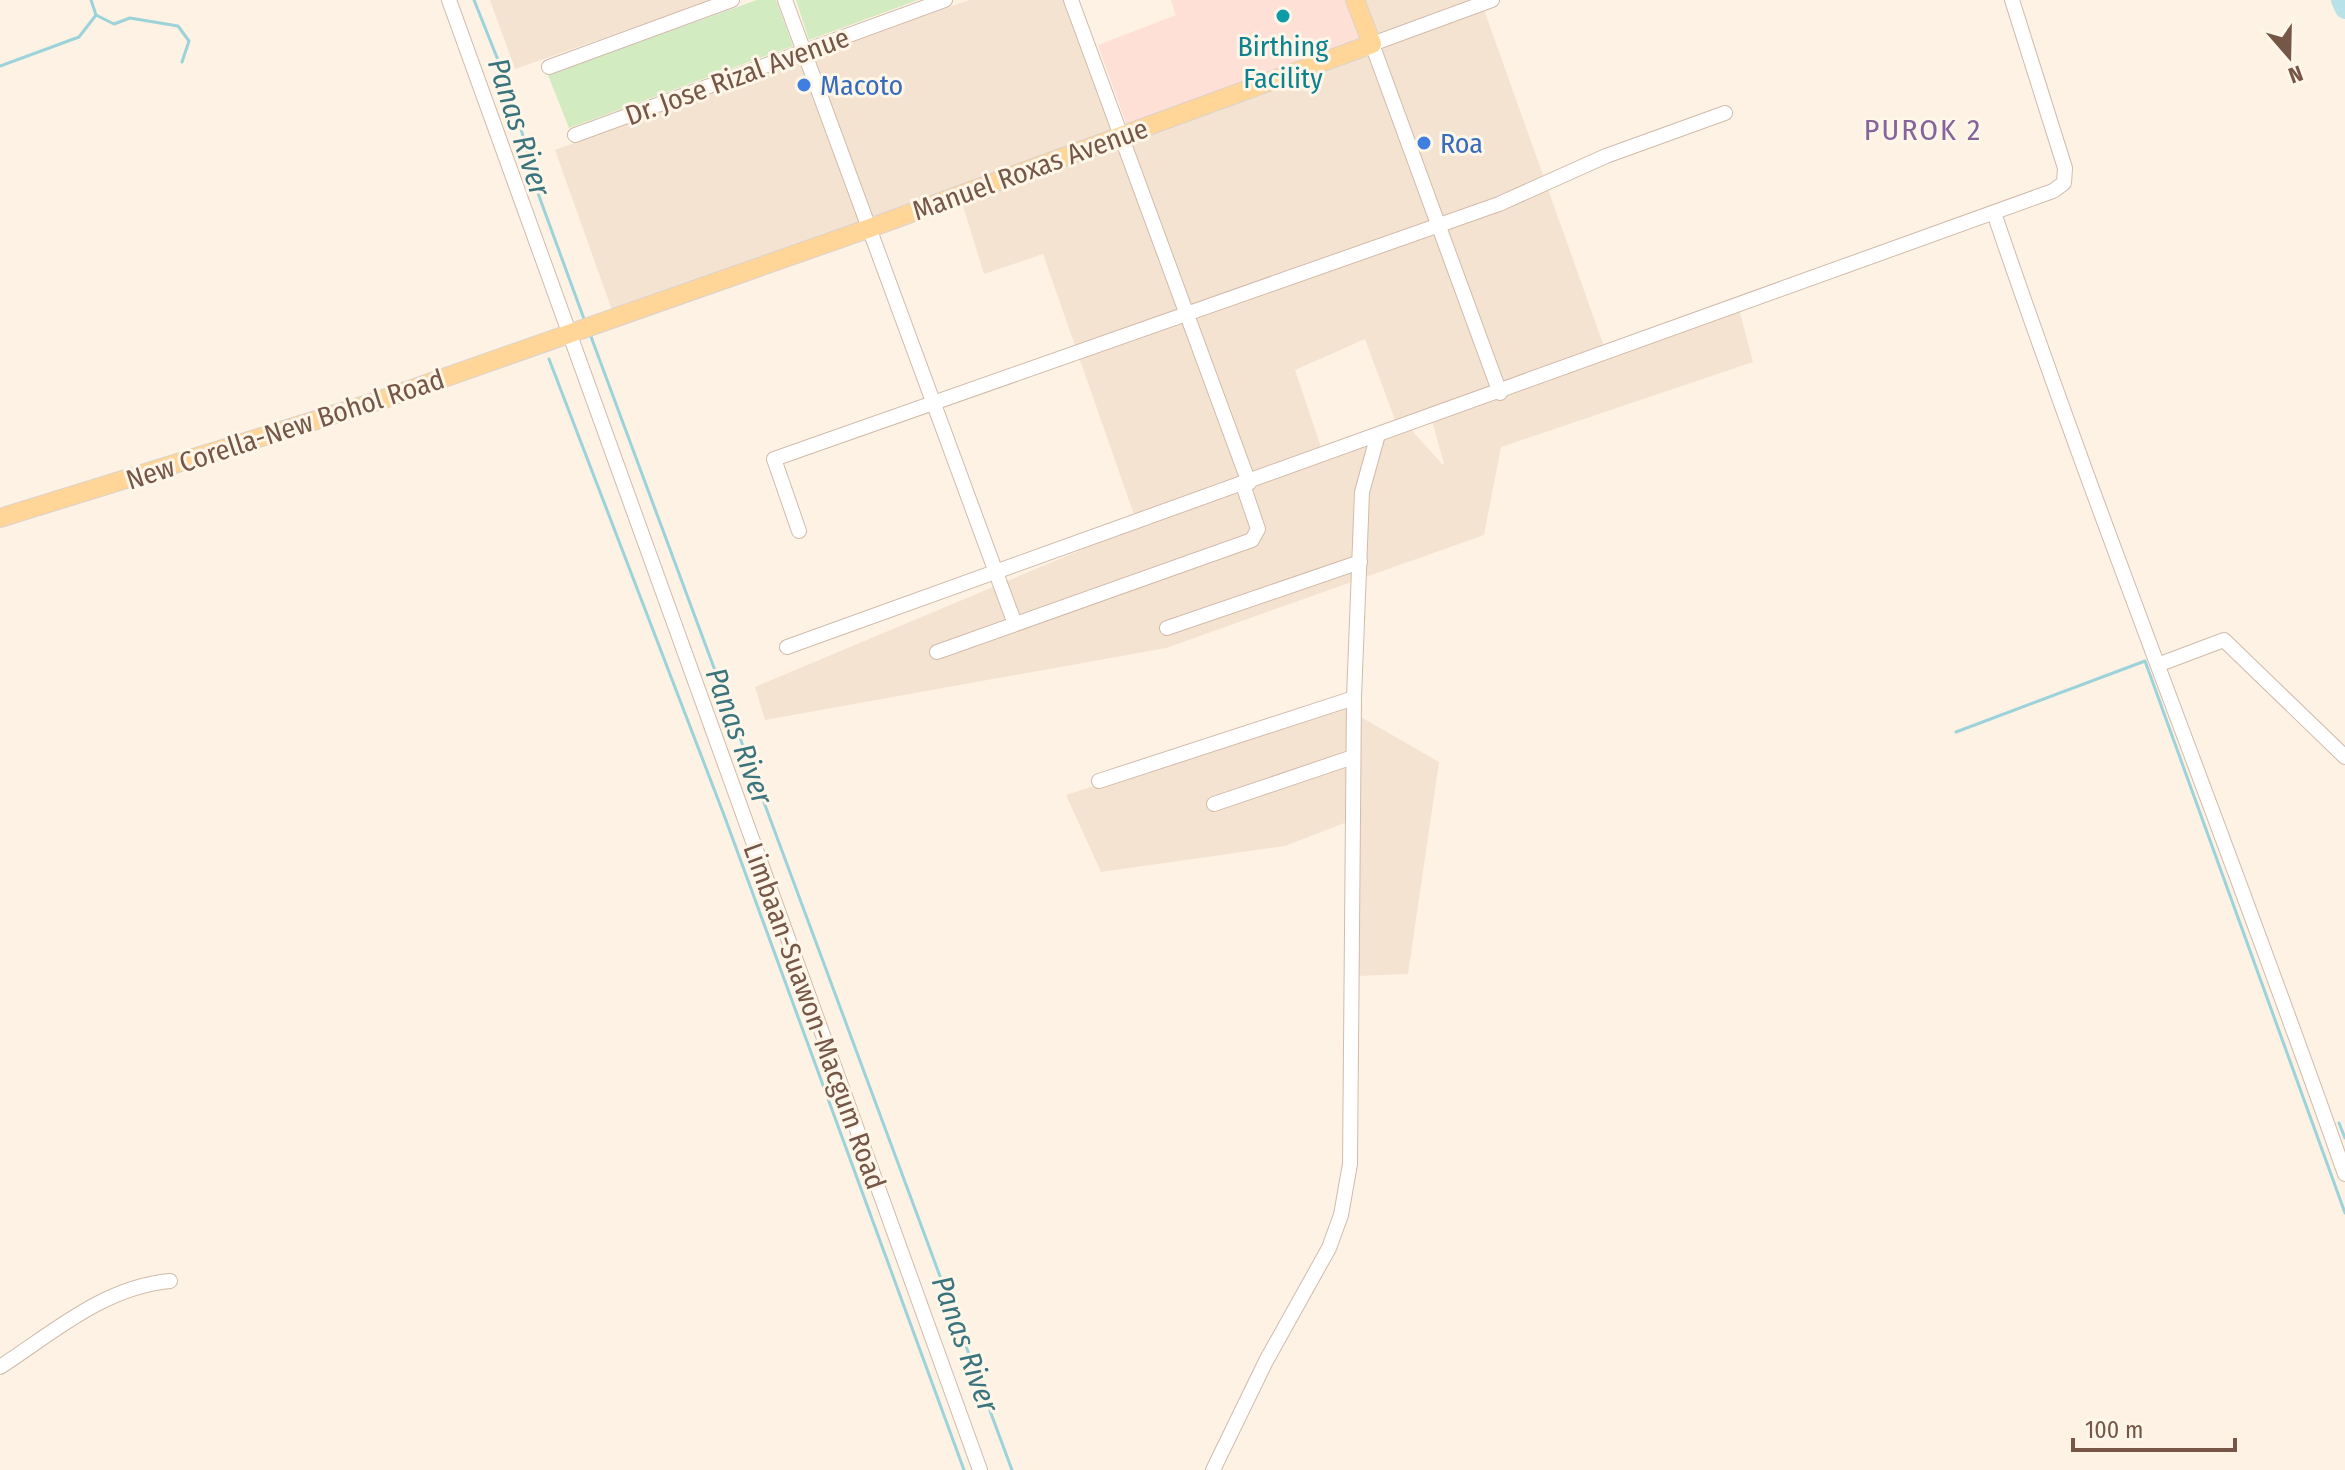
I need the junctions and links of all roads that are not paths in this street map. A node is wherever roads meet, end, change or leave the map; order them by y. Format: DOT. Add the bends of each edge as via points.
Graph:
graph roads {
  1 [pos="449,0"];
  2 [pos="732,0"];
  3 [pos="785,0"];
  4 [pos="945,0"];
  5 [pos="1071,0"];
  6 [pos="1355,0"];
  7 [pos="1492,0"];
  8 [pos="2012,0"];
  9 [pos="1372,44"];
  10 [pos="804,51"];
  11 [pos="549,67"];
  12 [pos="1725,113"];
  13 [pos="575,135"];
  14 [pos="1122,136"];
  15 [pos="1994,213"];
  16 [pos="1438,225"];
  17 [pos="870,228"];
  18 [pos="1187,313"];
  19 [pos="574,334"];
  20 [pos="1500,393"];
  21 [pos="935,403"];
  22 [pos="1377,438"];
  23 [pos="1246,484"];
  24 [pos="0,518"];
  25 [pos="799,531"];
  26 [pos="1360,562"];
  27 [pos="997,574"];
  28 [pos="1015,624"];
  29 [pos="1167,628"];
  30 [pos="787,647"];
  31 [pos="937,652"];
  32 [pos="2160,664"];
  33 [pos="1354,698"];
  34 [pos="1353,757"];
  35 [pos="2345,757"];
  36 [pos="1099,781"];
  37 [pos="1214,804"];
  38 [pos="2345,1174"];
  39 [pos="170,1281"];
  40 [pos="0,1367"];
  41 [pos="980,1470"];
  42 [pos="1213,1470"];
  1 -- 19 [label="street, Limbaan-Suawon-Macgum Road"];
  2 -- 11 [label="street"];
  3 -- 10 [label="street"];
  4 -- 10 [label="street, Dr. Jose Rizal Avenue"];
  5 -- 14 [label="street"];
  6 -- 9 [label="main road"];
  7 -- 9 [label="street, Manuel Roxas Avenue"];
  8 -- 15 [label="street" via="2066,177 2053,191"];
  9 -- 14 [label="main road, Manuel Roxas Avenue"];
  9 -- 16 [label="street"];
  10 -- 13 [label="street, Dr. Jose Rizal Avenue"];
  10 -- 17 [label="street"];
  12 -- 16 [label="street"];
  14 -- 17 [label="main road, Manuel Roxas Avenue"];
  14 -- 18 [label="street"];
  15 -- 20 [label="street"];
  15 -- 32 [label="street"];
  16 -- 18 [label="street"];
  16 -- 20 [label="street"];
  17 -- 19 [label="main road, Manuel Roxas Avenue"];
  17 -- 21 [label="street"];
  18 -- 21 [label="street"];
  18 -- 23 [label="street"];
  19 -- 24 [label="main road, New Corella-New Bohol Road" via="368,405"];
  19 -- 41 [label="street, Limbaan-Suawon-Macgum Road"];
  20 -- 22 [label="street"];
  21 -- 25 [label="street" via="774,459"];
  21 -- 27 [label="street"];
  22 -- 23 [label="street"];
  22 -- 26 [label="street" via="1362,492"];
  23 -- 27 [label="street"];
  23 -- 28 [label="street" via="1258,529 1252,540"];
  26 -- 29 [label="street"];
  26 -- 33 [label="street"];
  27 -- 28 [label="street"];
  27 -- 30 [label="street"];
  28 -- 31 [label="street"];
  32 -- 35 [label="street" via="2224,640"];
  32 -- 38 [label="street"];
  33 -- 34 [label="street"];
  33 -- 36 [label="street"];
  34 -- 37 [label="street"];
  34 -- 42 [label="street" via="1350,1164 1345,1191 1329,1248"];
  39 -- 40 [label="street" via="125,1289"];
}
